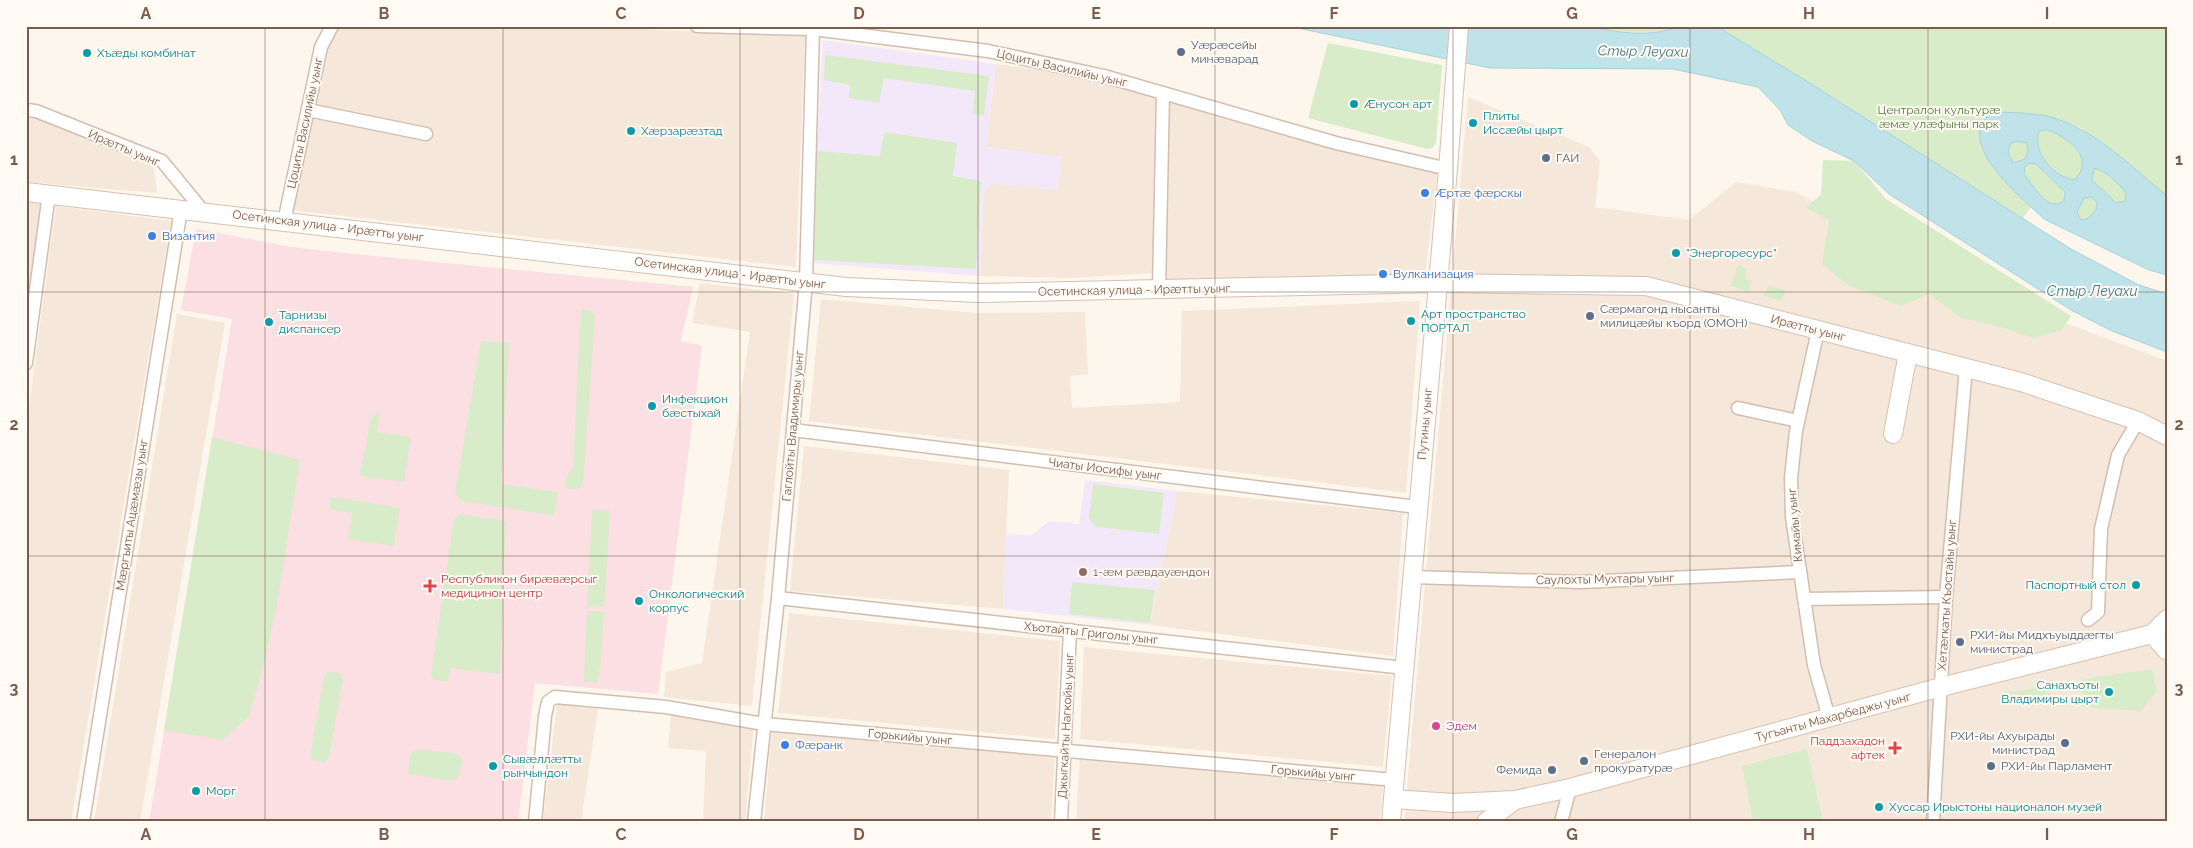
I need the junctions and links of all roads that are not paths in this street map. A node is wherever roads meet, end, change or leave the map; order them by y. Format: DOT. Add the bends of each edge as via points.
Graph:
graph roads {
  1 [pos="332,26"];
  2 [pos="697,26"];
  3 [pos="1459,26"];
  4 [pos="813,29"];
  5 [pos="1163,94"];
  6 [pos="26,110"];
  7 [pos="308,110"];
  8 [pos="426,134"];
  9 [pos="1448,169"];
  10 [pos="26,192"];
  11 [pos="49,194"];
  12 [pos="181,209"];
  13 [pos="204,212"];
  14 [pos="284,222"];
  15 [pos="806,282"];
  16 [pos="1437,283"];
  17 [pos="1159,290"];
  18 [pos="1818,330"];
  19 [pos="1908,353"];
  20 [pos="26,363"];
  21 [pos="1966,368"];
  22 [pos="1738,408"];
  23 [pos="1798,421"];
  24 [pos="2138,422"];
  25 [pos="793,430"];
  26 [pos="1893,434"];
  27 [pos="2167,436"];
  28 [pos="1418,507"];
  29 [pos="1800,572"];
  30 [pos="1411,577"];
  31 [pos="1946,597"];
  32 [pos="778,598"];
  33 [pos="1804,599"];
  34 [pos="2167,619"];
  35 [pos="2088,620"];
  36 [pos="1070,630"];
  37 [pos="2152,634"];
  38 [pos="2167,652"];
  39 [pos="1404,668"];
  40 [pos="1941,687"];
  41 [pos="1829,718"];
  42 [pos="764,724"];
  43 [pos="1064,752"];
  44 [pos="1395,780"];
  45 [pos="1570,788"];
  46 [pos="1393,799"];
  47 [pos="1515,800"];
  48 [pos="83,822"];
  49 [pos="535,822"];
  50 [pos="754,822"];
  51 [pos="1061,822"];
  52 [pos="1391,822"];
  53 [pos="1486,822"];
  54 [pos="1561,822"];
  55 [pos="1933,822"];
  1 -- 7 [label="street, Цоциты Василийы уынг" via="322,47"];
  2 -- 4 [label="street, Цоциты Василийы уынг"];
  3 -- 9 [label="street, Путины уынг"];
  4 -- 5 [label="street, Цоциты Василийы уынг" via="988,51 1104,76"];
  4 -- 15 [label="street, Гаглойты Владимиры уынг"];
  5 -- 9 [label="street, Цоциты Василийы уынг" via="1336,143"];
  5 -- 17 [label="street"];
  6 -- 13 [label="street, Ирæтты уынг" via="36,111 162,161"];
  7 -- 8 [label="street"];
  7 -- 14 [label="street, Цоциты Василийы уынг"];
  9 -- 16 [label="street, Путины уынг"];
  10 -- 11 [label="street, Осетинская улица - Ирæтты уынг"];
  11 -- 12 [label="street, Осетинская улица - Ирæтты уынг"];
  11 -- 20 [label="street"];
  12 -- 13 [label="street, Осетинская улица - Ирæтты уынг"];
  12 -- 48 [label="street, Мӕргъиты Ацӕмӕзы уынг"];
  13 -- 14 [label="street, Осетинская улица - Ирæтты уынг"];
  14 -- 15 [label="street, Осетинская улица - Ирæтты уынг"];
  15 -- 17 [label="street, Осетинская улица - Ирæтты уынг" via="979,294"];
  15 -- 25 [label="street, Гаглойты Владимиры уынг"];
  16 -- 17 [label="street, Осетинская улица - Ирæтты уынг"];
  16 -- 18 [label="street, Ирæтты уынг" via="1646,286"];
  16 -- 28 [label="street, Путины уынг"];
  18 -- 19 [label="street, Ирæтты уынг"];
  18 -- 23 [label="street, Кимайы уынг"];
  19 -- 21 [label="street, Ирæтты уынг"];
  19 -- 26 [label="street"];
  21 -- 24 [label="street, Ирæтты уынг" via="2021,382"];
  21 -- 31 [label="street, Хетæгкаты Къостайы уынг"];
  22 -- 23 [label="street"];
  23 -- 29 [label="street, Кимайы уынг" via="1791,478 1792,517"];
  24 -- 27 [label="street, Ирæтты уынг"];
  24 -- 35 [label="street" via="2118,455 2101,529 2098,612"];
  25 -- 28 [label="street, Чиаты Иосифы уынг"];
  25 -- 32 [label="street, Гаглойты Владимиры уынг"];
  28 -- 30 [label="street, Путины уынг"];
  29 -- 30 [label="street, Саулохты Мухтары уынг" via="1581,582"];
  29 -- 33 [label="street, Кимайы уынг"];
  30 -- 39 [label="street, Путины уынг"];
  31 -- 33 [label="street"];
  31 -- 40 [label="street, Хетæгкаты Къостайы уынг"];
  32 -- 36 [label="street, Хъотайты Григолы уынг"];
  32 -- 42 [label="street, Гаглойты Владимиры уынг"];
  33 -- 41 [label="street, Кимайы уынг" via="1814,665"];
  34 -- 37 [label="street"];
  36 -- 39 [label="street, Хъотайты Григолы уынг"];
  36 -- 43 [label="street, Джыгкайты Нагкойы уынг"];
  37 -- 38 [label="street"];
  37 -- 40 [label="street, Тугъанты Махарбеджы уынг"];
  39 -- 44 [label="street, Путины уынг"];
  40 -- 41 [label="street, Тугъанты Махарбеджы уынг"];
  40 -- 55 [label="street, Хетæгкаты Къостайы уынг"];
  41 -- 45 [label="street, Тугъанты Махарбеджы уынг"];
  42 -- 43 [label="street, Горькийы уынг"];
  42 -- 49 [label="street, Горькийы уынг" via="666,707 555,697 548,702 545,716"];
  42 -- 50 [label="street, Гаглойты Владимиры уынг"];
  43 -- 44 [label="street, Горькийы уынг"];
  43 -- 51 [label="street, Джыгкайты Нагкойы уынг"];
  44 -- 46 [label="street, Путины уынг"];
  45 -- 47 [label="street, Тугъанты Махарбеджы уынг"];
  45 -- 54 [label="street"];
  46 -- 47 [label="street, Тугъанты Махарбеджы уынг" via="1453,803"];
  46 -- 52 [label="street, Путины уынг"];
  47 -- 53 [label="street, Тугъанты Махарбеджы уынг"];
}
